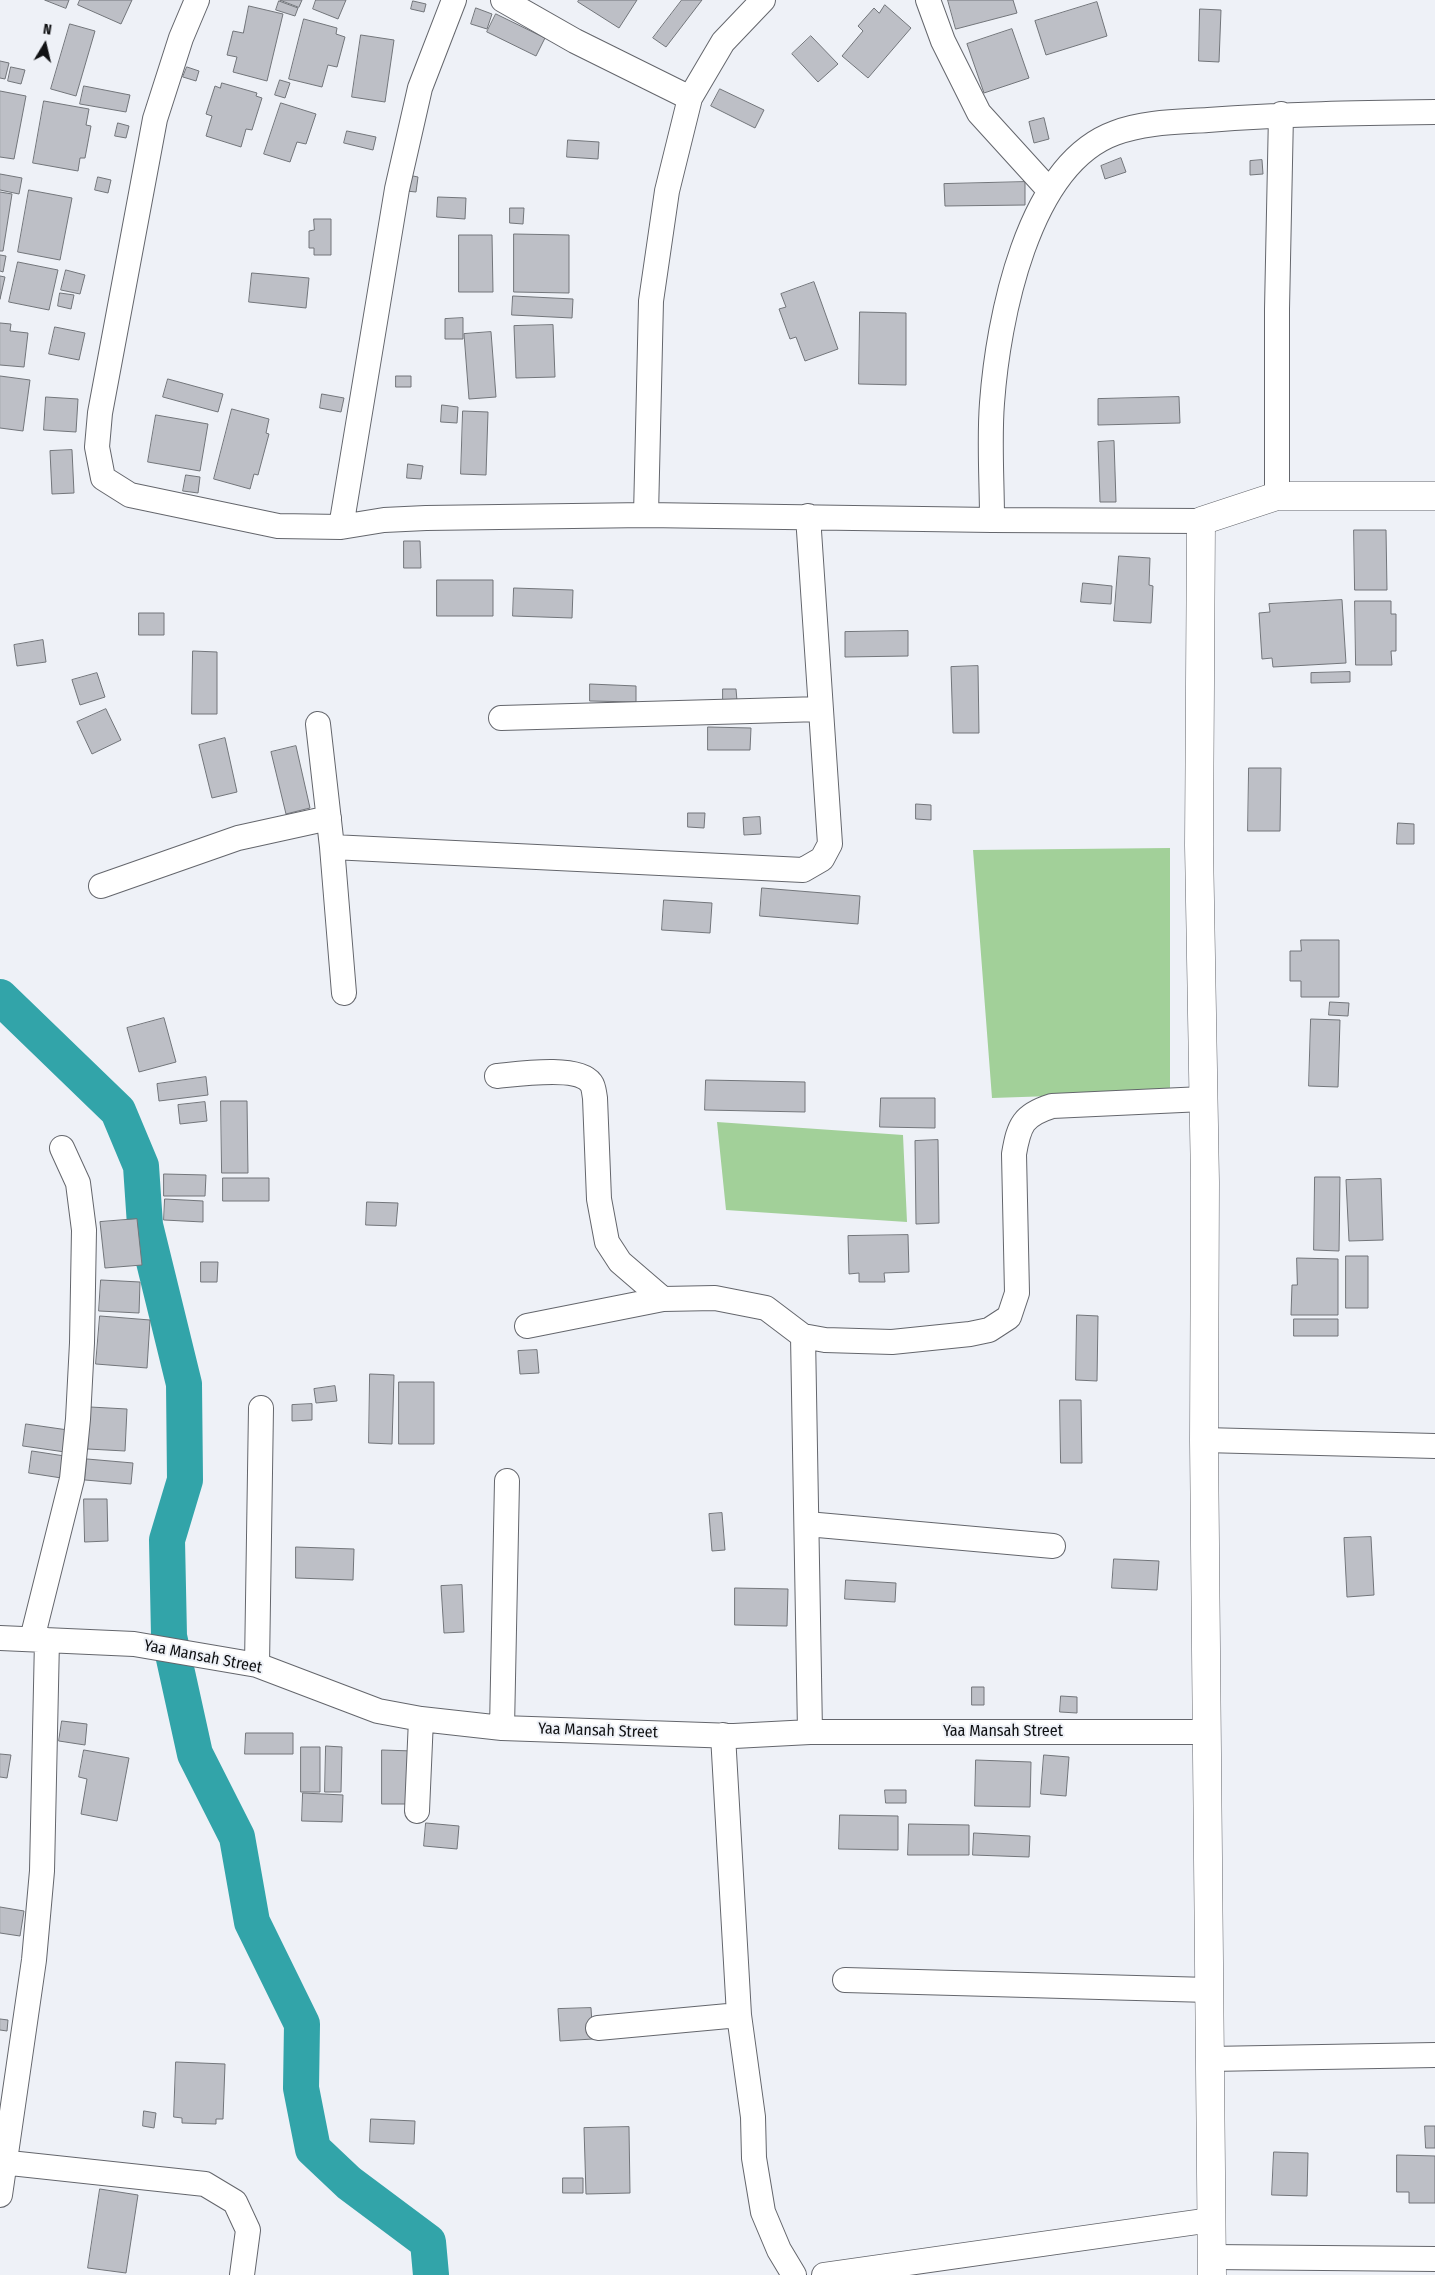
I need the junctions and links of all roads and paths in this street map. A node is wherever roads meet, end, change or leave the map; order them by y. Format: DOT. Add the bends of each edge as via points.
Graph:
graph roads {
  1 [pos="197,0"];
  2 [pos="454,0"];
  3 [pos="502,0"];
  4 [pos="763,0"];
  5 [pos="928,0"];
  6 [pos="690,98"];
  7 [pos="1435,112"];
  8 [pos="1281,114"];
  9 [pos="1049,190"];
  10 [pos="1277,496"];
  11 [pos="1435,496"];
  12 [pos="646,515"];
  13 [pos="808,516"];
  14 [pos="992,520"];
  15 [pos="1201,521"];
  16 [pos="342,527"];
  17 [pos="821,710"];
  18 [pos="501,718"];
  19 [pos="318,724"];
  20 [pos="329,818"];
  21 [pos="332,847"];
  22 [pos="101,886"];
  23 [pos="344,992"];
  24 [pos="497,1076"];
  25 [pos="1203,1099"];
  26 [pos="62,1148"];
  27 [pos="663,1299"];
  28 [pos="527,1326"];
  29 [pos="803,1336"];
  30 [pos="261,1408"];
  31 [pos="1204,1440"];
  32 [pos="1435,1446"];
  33 [pos="507,1481"];
  34 [pos="807,1524"];
  35 [pos="1053,1546"];
  36 [pos="0,1638"];
  37 [pos="40,1640"];
  38 [pos="257,1665"];
  39 [pos="421,1719"];
  40 [pos="502,1728"];
  41 [pos="810,1732"];
  42 [pos="1208,1732"];
  43 [pos="723,1735"];
  44 [pos="417,1811"];
  45 [pos="845,1980"];
  46 [pos="1210,1990"];
  47 [pos="739,2015"];
  48 [pos="598,2028"];
  49 [pos="1435,2056"];
  50 [pos="1209,2059"];
  51 [pos="2,2162"];
  52 [pos="0,2196"];
  53 [pos="1211,2220"];
  54 [pos="1435,2259"];
  55 [pos="1211,2266"];
  56 [pos="242,2275"];
  57 [pos="794,2275"];
  58 [pos="824,2275"];
  1 -- 16 [label="street" via="155,119 129,251 100,413 97,447 103,478 130,496 278,526"];
  2 -- 16 [label="street" via="420,88 397,189"];
  3 -- 6 [label="street" via="575,41"];
  4 -- 6 [label="street" via="723,42"];
  5 -- 9 [label="street" via="942,41 979,113"];
  6 -- 12 [label="street" via="667,191 651,301"];
  7 -- 8 [label="street"];
  8 -- 9 [label="street" via="1151,124 1115,133 1088,146"];
  8 -- 10 [label="street"];
  9 -- 14 [label="street" via="1029,230 1000,334 992,403"];
  10 -- 11 [label="street"];
  10 -- 15 [label="street"];
  12 -- 13 [label="street"];
  12 -- 16 [label="street" via="392,520"];
  13 -- 14 [label="street"];
  13 -- 17 [label="street"];
  14 -- 15 [label="street"];
  15 -- 25 [label="street" via="1199,844"];
  17 -- 18 [label="street"];
  17 -- 21 [label="street" via="830,844 822,860 803,870"];
  19 -- 20 [label="street"];
  20 -- 21 [label="street"];
  20 -- 22 [label="street" via="238,838"];
  21 -- 23 [label="street"];
  24 -- 27 [label="street" via="569,1072 585,1077 592,1084 600,1199 608,1242 620,1262"];
  25 -- 29 [label="street" via="1052,1106 1037,1110 1022,1123 1014,1154 1017,1294 1009,1317 990,1330 892,1342 825,1340"];
  25 -- 31 [label="street"];
  26 -- 37 [label="street" via="78,1183 84,1230 82,1343 72,1479"];
  27 -- 28 [label="street"];
  27 -- 29 [label="street" via="715,1298 766,1308"];
  29 -- 34 [label="street"];
  30 -- 38 [label="street"];
  31 -- 32 [label="street"];
  31 -- 42 [label="street"];
  33 -- 40 [label="street"];
  34 -- 35 [label="street"];
  34 -- 41 [label="street"];
  36 -- 37 [label="street, Yaa Mansah Street"];
  37 -- 38 [label="street, Yaa Mansah Street" via="134,1644"];
  37 -- 51 [label="street" via="42,1872 34,1960"];
  38 -- 39 [label="street, Yaa Mansah Street" via="378,1711"];
  39 -- 40 [label="street, Yaa Mansah Street"];
  39 -- 44 [label="street"];
  40 -- 43 [label="street, Yaa Mansah Street"];
  41 -- 42 [label="street, Yaa Mansah Street"];
  41 -- 43 [label="street, Yaa Mansah Street"];
  42 -- 46 [label="street"];
  43 -- 47 [label="street"];
  45 -- 46 [label="street"];
  46 -- 50 [label="street"];
  47 -- 48 [label="street"];
  47 -- 57 [label="street" via="763,2212"];
  49 -- 50 [label="street"];
  50 -- 53 [label="street"];
  51 -- 52 [label="street"];
  51 -- 56 [label="street" via="205,2184 235,2202 248,2230"];
  53 -- 55 [label="street"];
  53 -- 58 [label="street"];
  54 -- 55 [label="street"];
}
